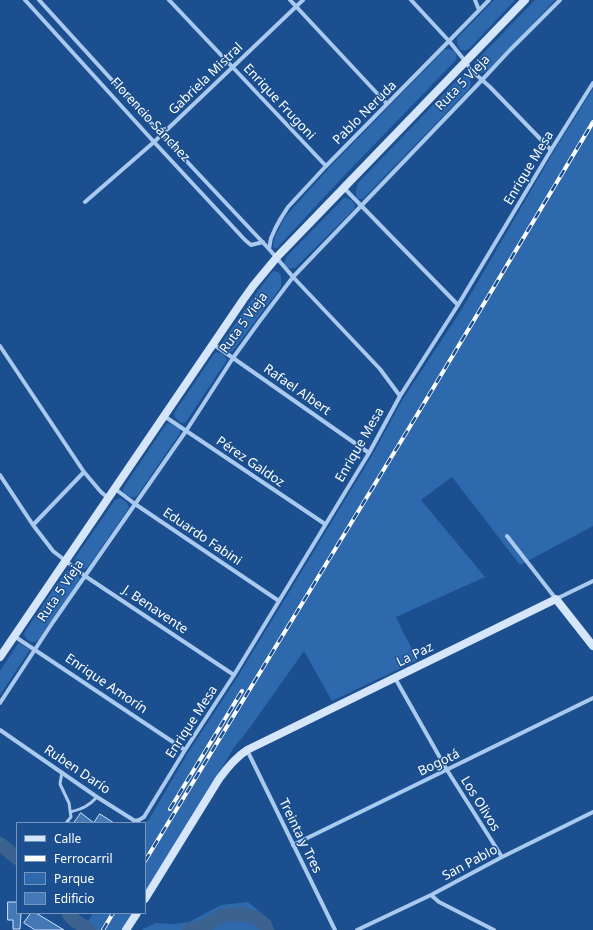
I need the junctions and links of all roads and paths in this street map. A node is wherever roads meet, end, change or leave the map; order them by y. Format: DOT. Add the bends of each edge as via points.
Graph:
graph roads {
  1 [pos="25,0"];
  2 [pos="39,0"];
  3 [pos="170,0"];
  4 [pos="290,0"];
  5 [pos="303,0"];
  6 [pos="411,0"];
  7 [pos="475,0"];
  8 [pos="489,0"];
  9 [pos="525,0"];
  10 [pos="560,0"];
  11 [pos="296,7"];
  12 [pos="479,10"];
  13 [pos="449,41"];
  14 [pos="465,61"];
  15 [pos="232,67"];
  16 [pos="482,80"];
  17 [pos="593,83"];
  18 [pos="387,104"];
  19 [pos="162,135"];
  20 [pos="154,142"];
  21 [pos="551,150"];
  22 [pos="326,166"];
  23 [pos="344,188"];
  24 [pos="85,202"];
  25 [pos="361,206"];
  26 [pos="263,242"];
  27 [pos="269,249"];
  28 [pos="276,257"];
  29 [pos="293,277"];
  30 [pos="458,305"];
  31 [pos="213,344"];
  32 [pos="0,346"];
  33 [pos="233,358"];
  34 [pos="400,396"];
  35 [pos="164,416"];
  36 [pos="186,430"];
  37 [pos="369,453"];
  38 [pos="84,472"];
  39 [pos="0,475"];
  40 [pos="114,488"];
  41 [pos="108,498"];
  42 [pos="135,504"];
  43 [pos="33,524"];
  44 [pos="325,524"];
  45 [pos="507,536"];
  46 [pos="65,561"];
  47 [pos="86,576"];
  48 [pos="593,581"];
  49 [pos="556,599"];
  50 [pos="279,601"];
  51 [pos="14,636"];
  52 [pos="593,646"];
  53 [pos="36,649"];
  54 [pos="0,657"];
  55 [pos="234,675"];
  56 [pos="395,678"];
  57 [pos="593,698"];
  58 [pos="0,703"];
  59 [pos="0,730"];
  60 [pos="186,750"];
  61 [pos="246,750"];
  62 [pos="448,770"];
  63 [pos="62,772"];
  64 [pos="97,796"];
  65 [pos="70,812"];
  66 [pos="593,812"];
  67 [pos="144,817"];
  68 [pos="67,822"];
  69 [pos="135,822"];
  70 [pos="293,845"];
  71 [pos="502,858"];
  72 [pos="431,895"];
  73 [pos="146,897"];
  74 [pos="135,914"];
  75 [pos="127,929"];
  76 [pos="335,930"];
  77 [pos="356,930"];
  78 [pos="494,930"];
  1 -- 20 [label="street, Florencio Sánchez"];
  2 -- 19 [label="street, Florencio Sánchez"];
  3 -- 15 [label="street, Enrique Frugoni"];
  4 -- 11 [label="street"];
  5 -- 11 [label="street, Gabriela Mistral"];
  6 -- 13 [label="street"];
  7 -- 12 [label="street"];
  8 -- 12 [label="street, Pablo Neruda"];
  9 -- 14 [label="street, Ruta 5 Vieja"];
  10 -- 16 [label="street, Ruta 5 Vieja"];
  11 -- 15 [label="street, Gabriela Mistral"];
  11 -- 18 [label="street"];
  12 -- 13 [label="street, Pablo Neruda"];
  13 -- 14 [label="street"];
  13 -- 18 [label="street, Pablo Neruda"];
  14 -- 16 [label="street"];
  14 -- 23 [label="street, Ruta 5 Vieja"];
  15 -- 19 [label="street, Gabriela Mistral"];
  15 -- 22 [label="street, Enrique Frugoni"];
  16 -- 21 [label="street"];
  16 -- 25 [label="street, Ruta 5 Vieja"];
  17 -- 21 [label="street, Enrique Mesa"];
  18 -- 22 [label="street, Pablo Neruda"];
  19 -- 20 [label="street, Gabriela Mistral"];
  19 -- 26 [label="street, Florencio Sánchez"];
  20 -- 24 [label="street, Gabriela Mistral"];
  20 -- 26 [label="street, Florencio Sánchez" via="245,240 252,245"];
  21 -- 30 [label="street, Enrique Mesa"];
  22 -- 27 [label="street, Pablo Neruda" via="280,218"];
  23 -- 25 [label="street"];
  23 -- 28 [label="street, Ruta 5 Vieja"];
  25 -- 29 [label="street, Ruta 5 Vieja"];
  25 -- 30 [label="street"];
  26 -- 27 [label="street, Florencio Sánchez"];
  27 -- 28 [label="street, Florencio Sánchez"];
  28 -- 29 [label="street, Florencio Sánchez"];
  28 -- 31 [label="street, Ruta 5 Vieja"];
  29 -- 33 [label="street, Ruta 5 Vieja"];
  29 -- 34 [label="street, Florencio Sánchez" via="380,369"];
  30 -- 34 [label="street, Enrique Mesa"];
  31 -- 33 [label="street, Rafael Albert"];
  31 -- 35 [label="street, Ruta 5 Vieja"];
  32 -- 38 [label="street"];
  33 -- 36 [label="street, Ruta 5 Vieja"];
  33 -- 37 [label="street, Rafael Albert"];
  34 -- 37 [label="street, Enrique Mesa"];
  35 -- 36 [label="street, Pérez Galdoz"];
  35 -- 40 [label="street, Ruta 5 Vieja"];
  36 -- 42 [label="street, Ruta 5 Vieja"];
  36 -- 44 [label="street, Pérez Galdoz"];
  37 -- 44 [label="street, Enrique Mesa"];
  38 -- 41 [label="street"];
  38 -- 43 [label="street"];
  39 -- 43 [label="street, J. Benavente"];
  40 -- 41 [label="street, Ruta 5 Vieja"];
  40 -- 42 [label="street, Eduardo Fabini"];
  41 -- 46 [label="street, Ruta 5 Vieja"];
  42 -- 47 [label="street, Ruta 5 Vieja"];
  42 -- 50 [label="street, Eduardo Fabini"];
  43 -- 46 [label="street, J. Benavente" via="53,551"];
  44 -- 50 [label="street, Enrique Mesa"];
  45 -- 49 [label="street"];
  46 -- 47 [label="street, J. Benavente"];
  46 -- 51 [label="street, Ruta 5 Vieja"];
  47 -- 53 [label="street, Ruta 5 Vieja"];
  47 -- 55 [label="street, J. Benavente"];
  48 -- 49 [label="street, La Paz"];
  49 -- 52 [label="street"];
  49 -- 56 [label="street, La Paz"];
  50 -- 55 [label="street, Enrique Mesa"];
  51 -- 53 [label="street, Enrique Amorín"];
  51 -- 54 [label="street, Ruta 5 Vieja"];
  53 -- 58 [label="street, Ruta 5 Vieja"];
  53 -- 60 [label="street, Enrique Amorín"];
  55 -- 60 [label="street, Enrique Mesa"];
  56 -- 61 [label="street, La Paz"];
  56 -- 62 [label="street, Los Olivos"];
  57 -- 62 [label="street, Bogotá"];
  59 -- 63 [label="street, Ruben Darío"];
  60 -- 67 [label="street, Enrique Mesa"];
  61 -- 70 [label="street, Treinta y Tres"];
  61 -- 73 [label="street, La Paz" via="219,778"];
  62 -- 70 [label="street, Bogotá"];
  62 -- 71 [label="street, Los Olivos"];
  63 -- 64 [label="street, Ruben Darío"];
  63 -- 65 [label="lane" via="60,784 69,803"];
  64 -- 65 [label="lane" via="91,804"];
  64 -- 69 [label="street, Ruben Darío"];
  65 -- 68 [label="lane" via="71,817"];
  66 -- 71 [label="street, San Pablo"];
  67 -- 69 [label="street, Ruben Darío"];
  70 -- 76 [label="street, Treinta y Tres"];
  71 -- 72 [label="street, San Pablo"];
  72 -- 77 [label="street, San Pablo"];
  72 -- 78 [label="street" via="439,902"];
  74 -- 75 [label="street"];
}
